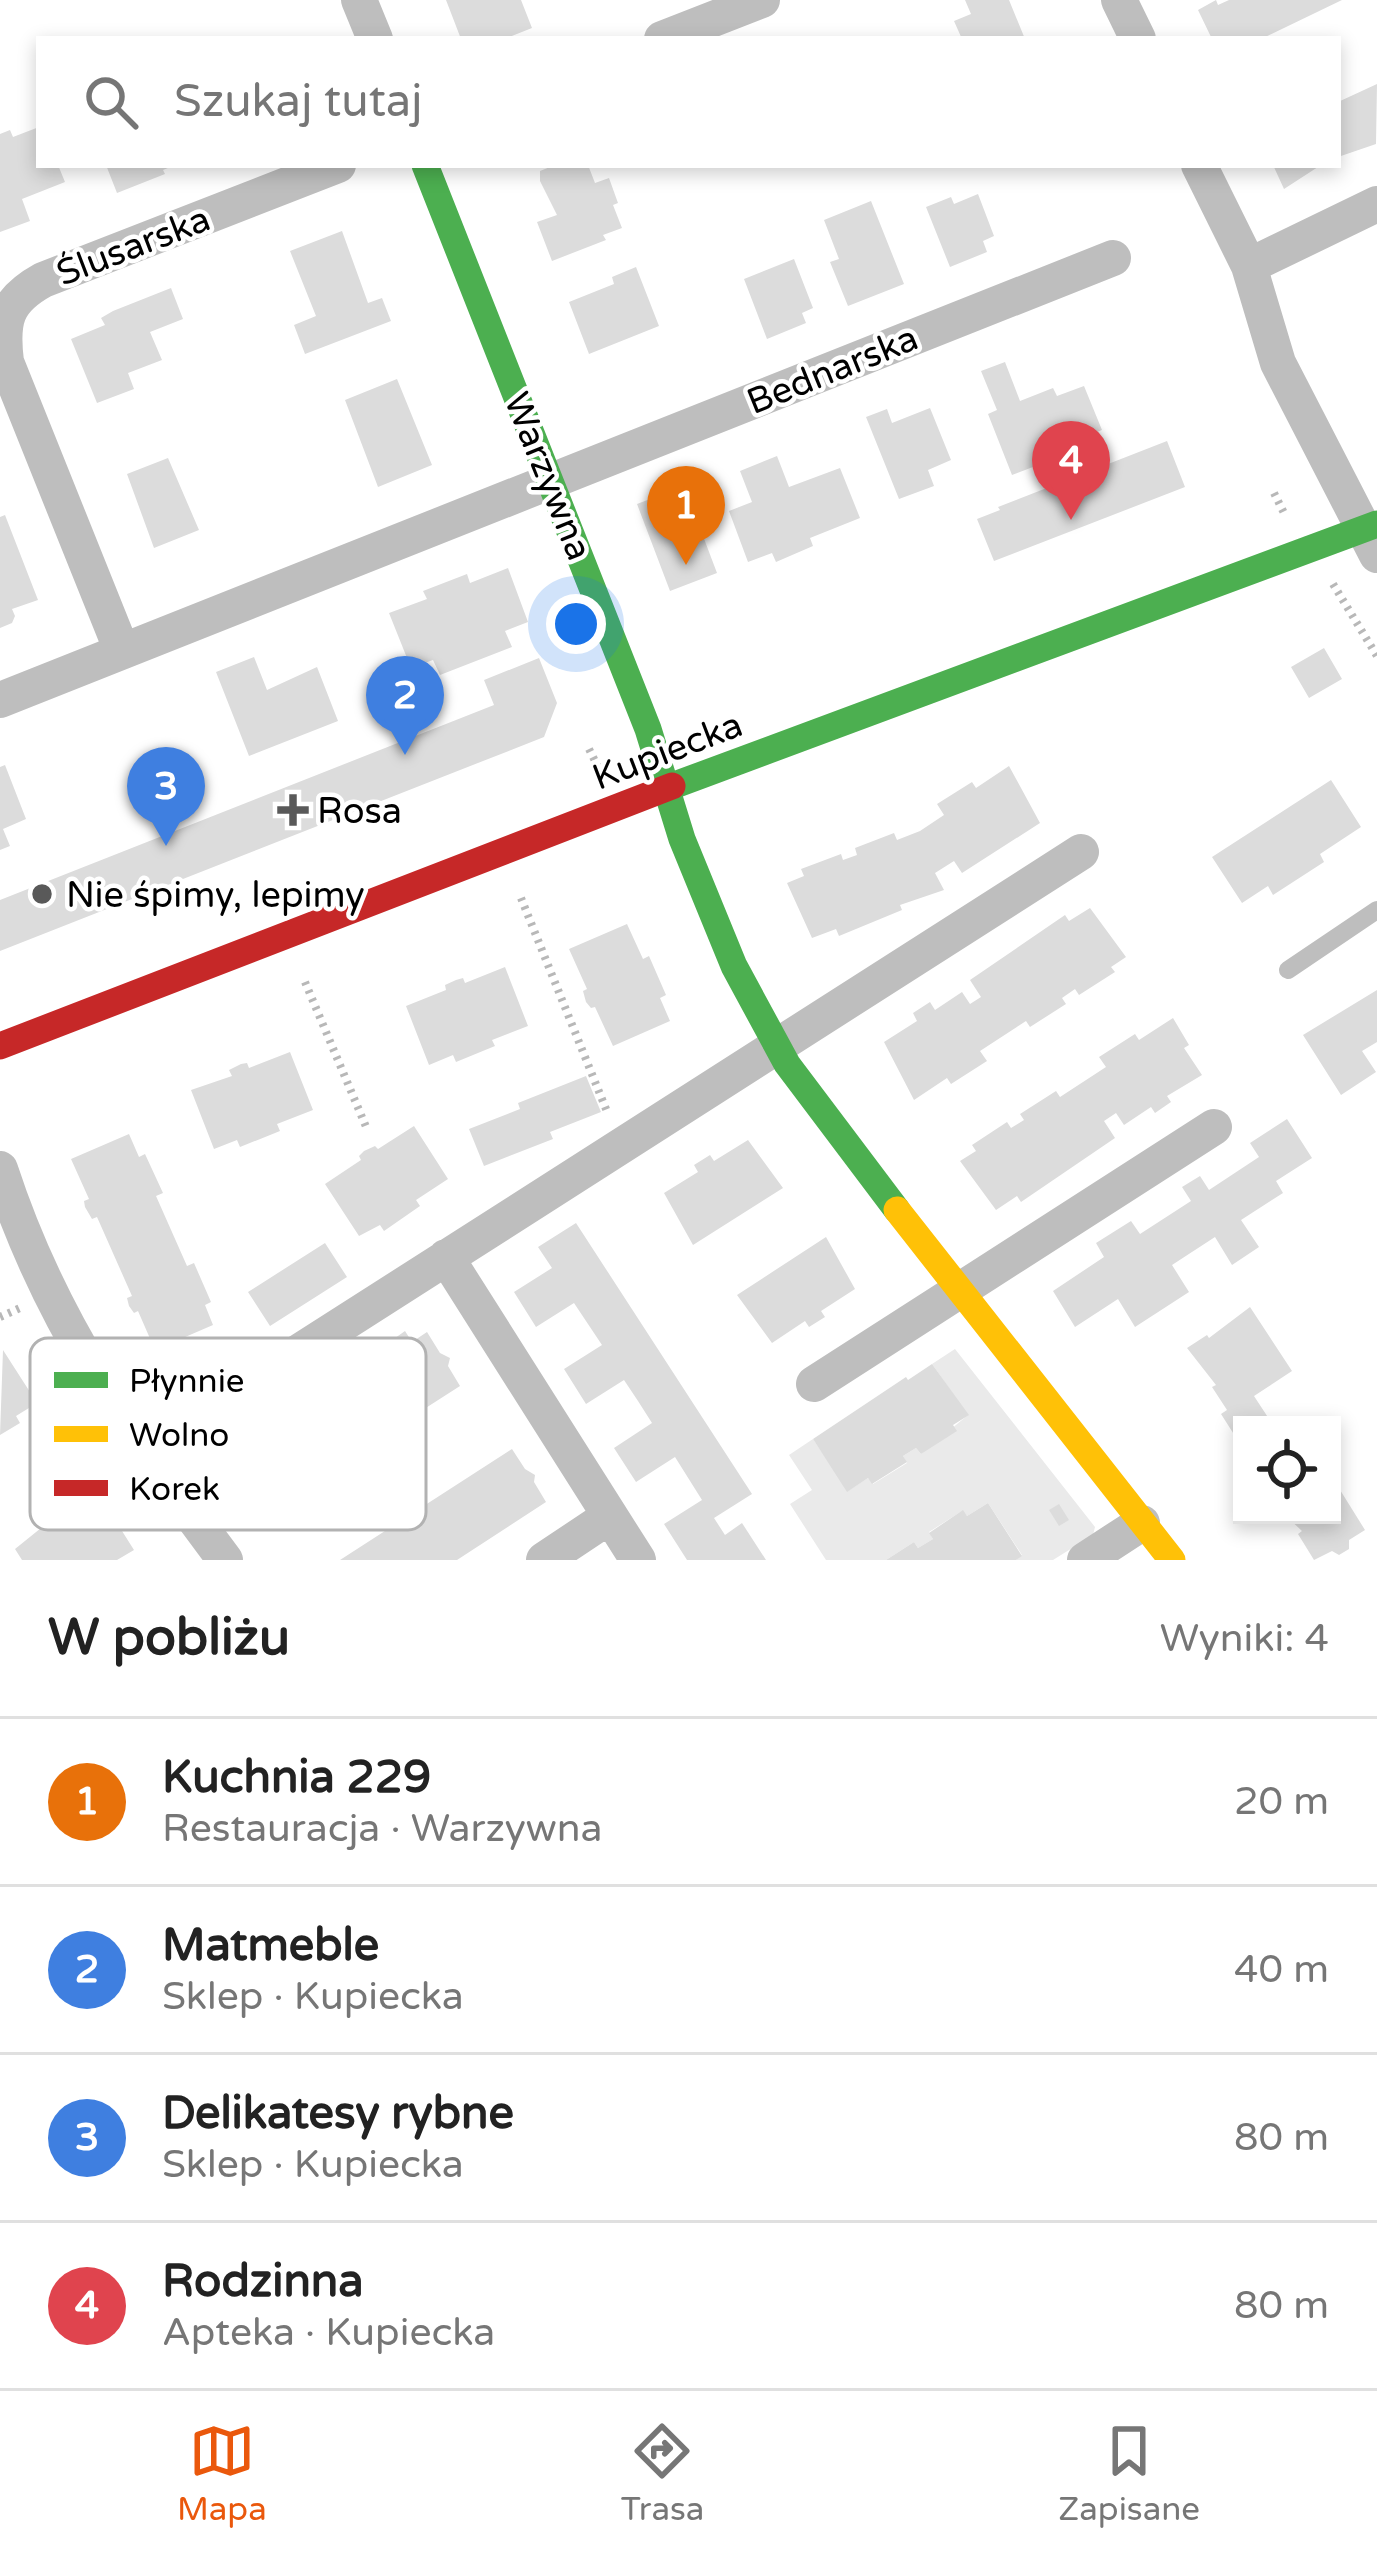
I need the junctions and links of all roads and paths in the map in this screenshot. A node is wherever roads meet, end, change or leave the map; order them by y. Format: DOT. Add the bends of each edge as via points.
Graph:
graph roads {
  1 [pos="359,0"];
  2 [pos="762,0"];
  3 [pos="1119,0"];
  4 [pos="374,36"];
  5 [pos="670,36"];
  6 [pos="1137,36"];
  7 [pos="330,168"];
  8 [pos="425,168"];
  9 [pos="1200,168"];
  10 [pos="1377,204"];
  11 [pos="1113,258"];
  12 [pos="1249,266"];
  13 [pos="551,479"];
  14 [pos="1372,536"];
  15 [pos="122,651"];
  16 [pos="0,700"];
  17 [pos="664,789"];
  18 [pos="1081,852"];
  19 [pos="521,898"];
  20 [pos="1377,910"];
  21 [pos="1288,970"];
  22 [pos="304,982"];
  23 [pos="0,1046"];
  24 [pos="776,1046"];
  25 [pos="1214,1127"];
  26 [pos="367,1129"];
  27 [pos="621,1145"];
  28 [pos="0,1168"];
  29 [pos="446,1257"];
  30 [pos="960,1293"];
  31 [pos="72,1338"];
  32 [pos="319,1338"];
  33 [pos="814,1384"];
  34 [pos="610,1516"];
  35 [pos="1142,1522"];
  36 [pos="203,1530"];
  37 [pos="225,1560"];
  38 [pos="544,1560"];
  39 [pos="638,1560"];
  40 [pos="1085,1560"];
  41 [pos="1172,1560"];
  1 -- 4 [label="street"];
  2 -- 5 [label="street"];
  3 -- 6 [label="street"];
  7 -- 15 [label="street, Ślusarska" via="43,280 6,316 6,362"];
  8 -- 13 [label="street, Warzywna"];
  9 -- 12 [label="street"];
  10 -- 12 [label="street"];
  11 -- 13 [label="street, Bednarska"];
  12 -- 14 [label="street" via="1278,363"];
  13 -- 15 [label="street, Bednarska"];
  13 -- 17 [label="street, Warzywna"];
  14 -- 17 [label="street, Kupiecka"];
  15 -- 16 [label="street, Bednarska"];
  17 -- 23 [label="street, Kupiecka"];
  17 -- 24 [label="street, Warzywna" via="734,966"];
  18 -- 24 [label="street"];
  19 -- 27 [label="path"];
  20 -- 21 [label="lane"];
  22 -- 26 [label="path"];
  24 -- 27 [label="street"];
  24 -- 30 [label="street, Warzywna"];
  25 -- 30 [label="street"];
  27 -- 29 [label="street"];
  28 -- 31 [label="street"];
  29 -- 32 [label="street"];
  29 -- 34 [label="street"];
  30 -- 33 [label="street"];
  30 -- 35 [label="street, Warzywna"];
  34 -- 38 [label="street"];
  34 -- 39 [label="street"];
  35 -- 40 [label="street"];
  35 -- 41 [label="street, Warzywna"];
  36 -- 37 [label="street"];
}
